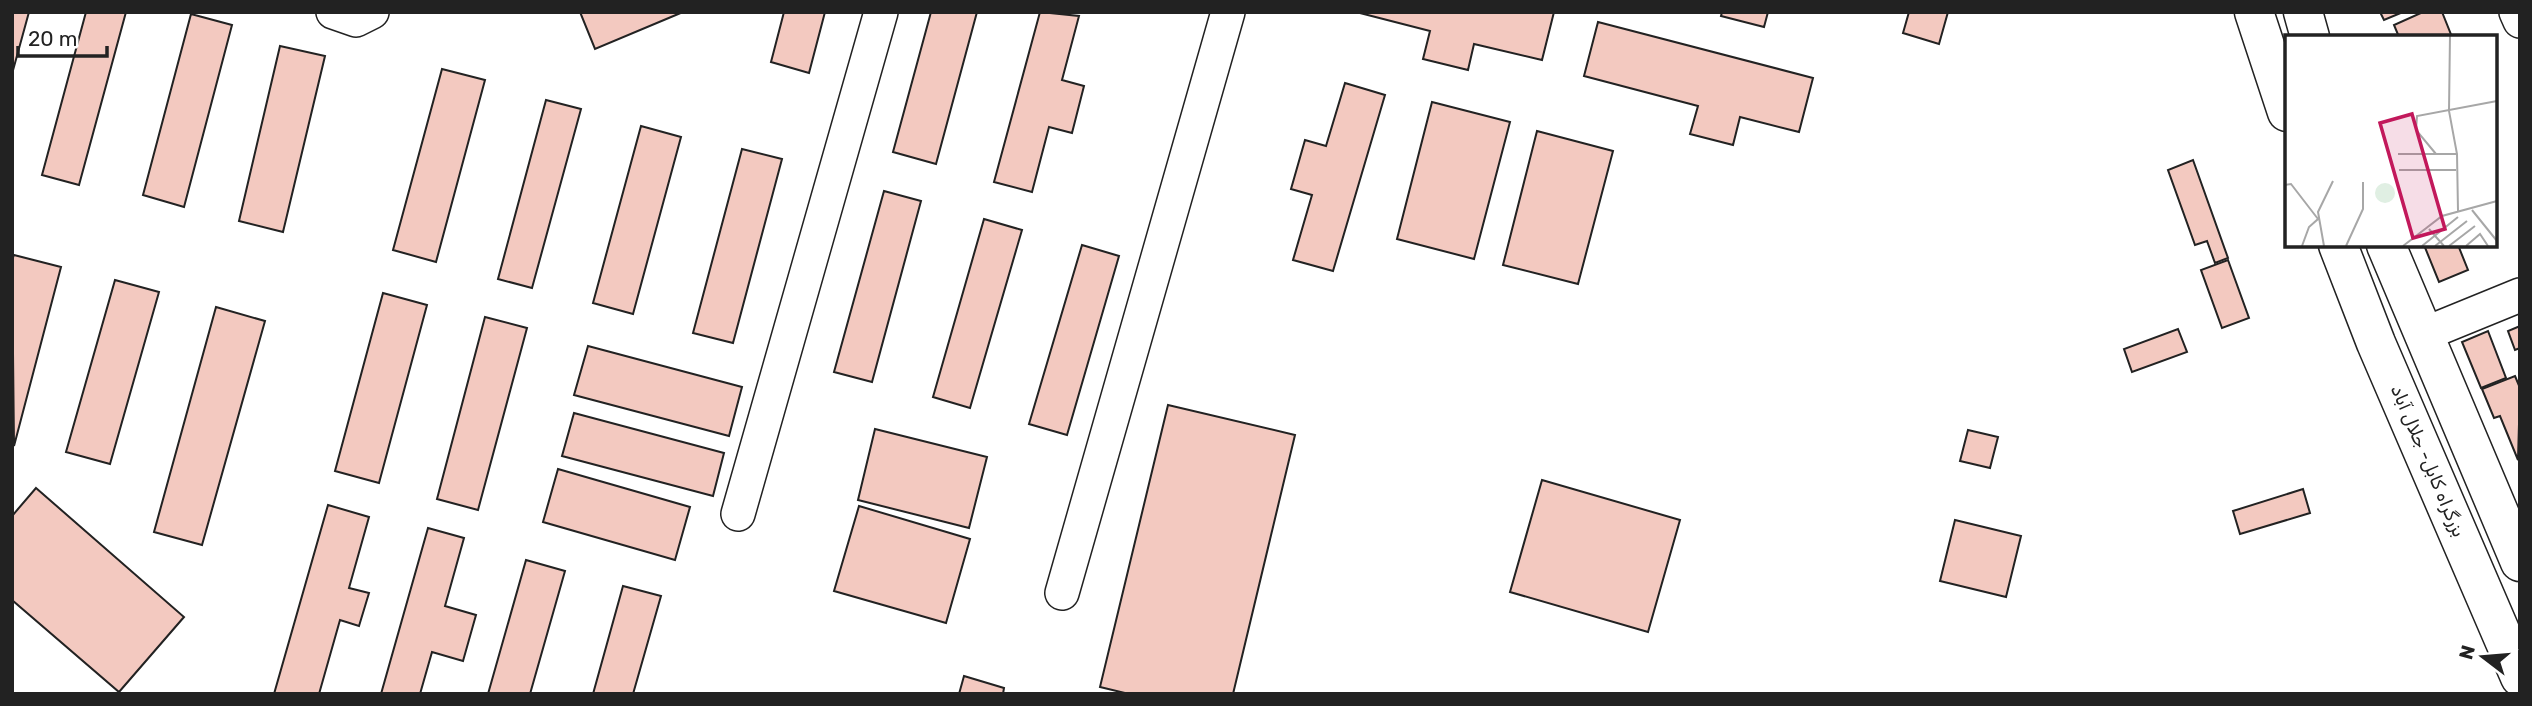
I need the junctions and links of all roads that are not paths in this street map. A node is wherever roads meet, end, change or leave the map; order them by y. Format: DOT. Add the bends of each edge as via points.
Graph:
graph roads {
  1 [pos="334,12"];
  2 [pos="372,12"];
  3 [pos="881,12"];
  4 [pos="1228,12"];
  5 [pos="2254,12"];
  6 [pos="2304,12"];
  7 [pos="2516,12"];
  8 [pos="2520,21"];
  9 [pos="2310,35"];
  10 [pos="2285,106"];
  11 [pos="2339,247"];
  12 [pos="2387,247"];
  13 [pos="2520,295"];
  14 [pos="2423,335"];
  15 [pos="738,514"];
  16 [pos="2520,562"];
  17 [pos="1062,593"];
  18 [pos="2520,677"];
  1 -- 2 [label="street" via="356,20"];
  3 -- 15 [label="street"];
  4 -- 17 [label="street"];
  5 -- 10 [label="highway"];
  6 -- 9 [label="highway"];
  7 -- 8 [label="street"];
  11 -- 18 [label="highway, بزرگراه کابل- جلال آباد"];
  12 -- 14 [label="highway"];
  13 -- 14 [label="street"];
  14 -- 16 [label="highway"];
}
